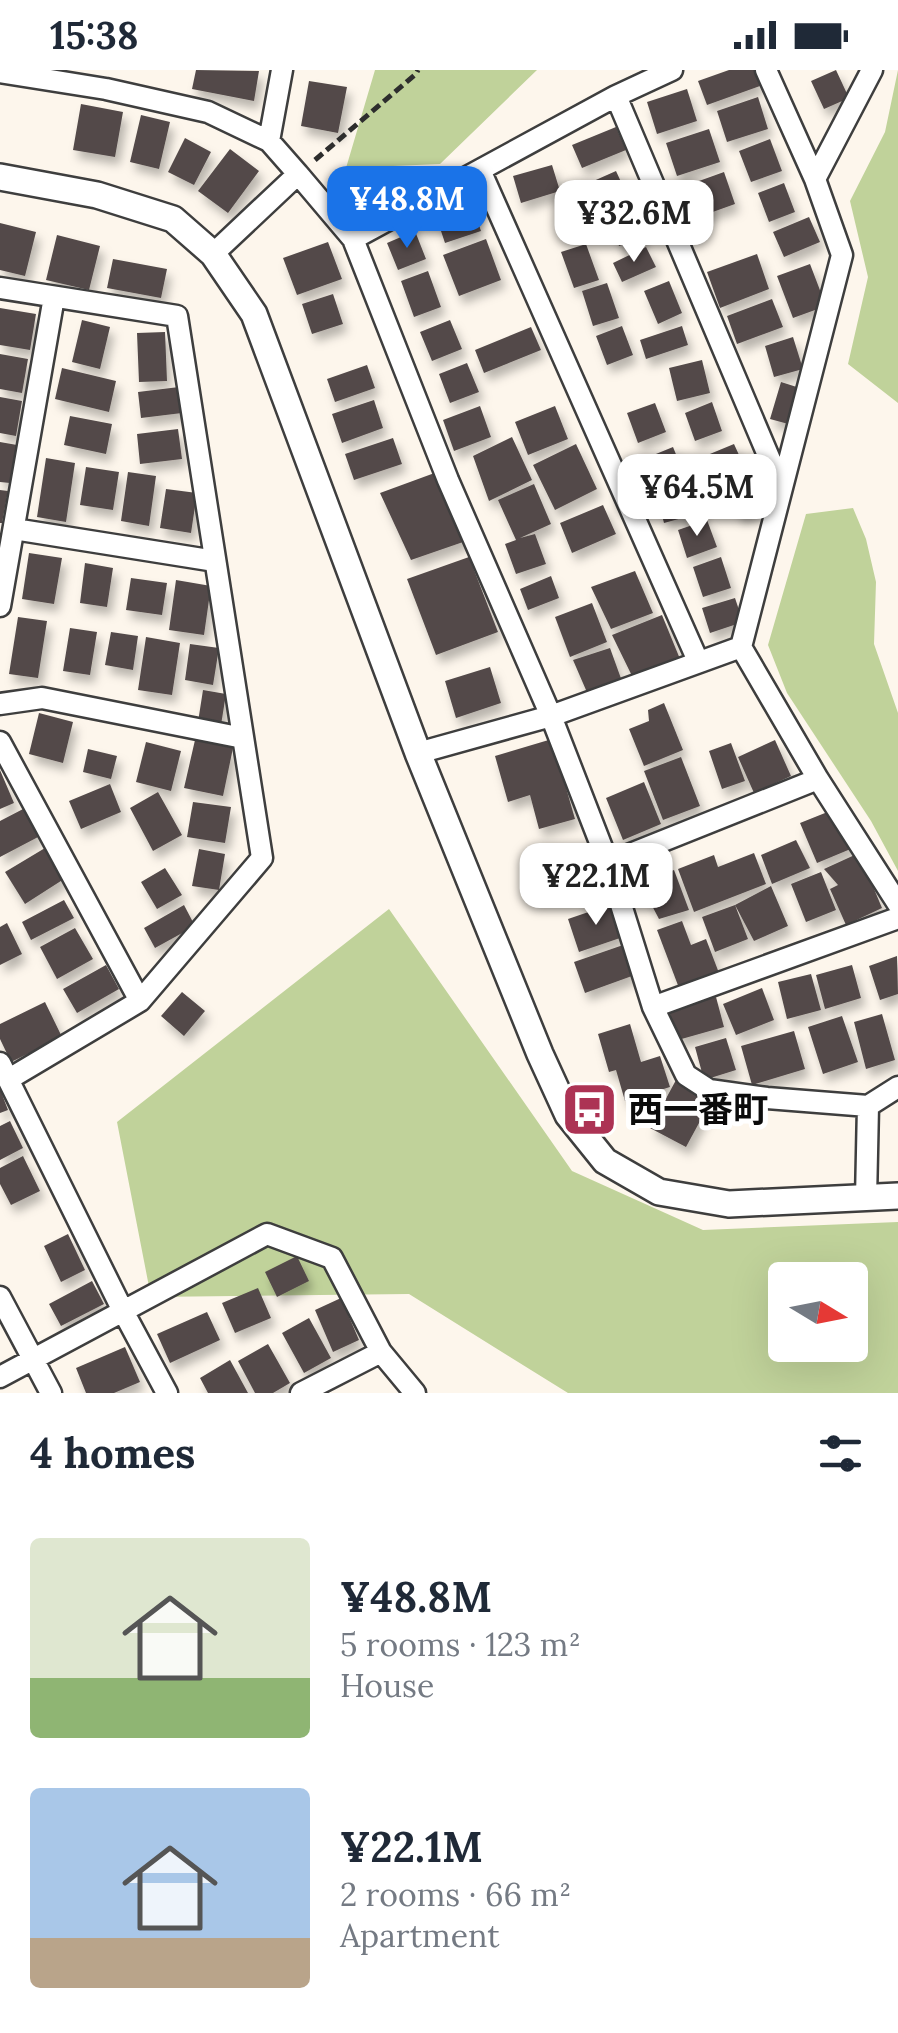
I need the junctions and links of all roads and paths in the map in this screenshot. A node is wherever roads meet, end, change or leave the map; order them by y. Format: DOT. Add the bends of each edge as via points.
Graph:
graph roads {
  1 [pos="282,70"];
  2 [pos="418,70"];
  3 [pos="672,70"];
  4 [pos="766,70"];
  5 [pos="872,70"];
  6 [pos="0,72"];
  7 [pos="108,80"];
  8 [pos="616,96"];
  9 [pos="268,141"];
  10 [pos="480,170"];
  11 [pos="298,174"];
  12 [pos="0,177"];
  13 [pos="815,179"];
  14 [pos="353,240"];
  15 [pos="213,254"];
  16 [pos="0,288"];
  17 [pos="54,297"];
  18 [pos="782,488"];
  19 [pos="14,529"];
  20 [pos="215,561"];
  21 [pos="0,606"];
  22 [pos="741,647"];
  23 [pos="698,661"];
  24 [pos="0,704"];
  25 [pos="551,716"];
  26 [pos="243,738"];
  27 [pos="0,742"];
  28 [pos="418,753"];
  29 [pos="818,779"];
  30 [pos="608,864"];
  31 [pos="898,904"];
  32 [pos="898,918"];
  33 [pos="140,1001"];
  34 [pos="653,1007"];
  35 [pos="4,1071"];
  36 [pos="898,1087"];
  37 [pos="868,1106"];
  38 [pos="898,1196"];
  39 [pos="866,1200"];
  40 [pos="0,1297"];
  41 [pos="123,1312"];
  42 [pos="381,1352"];
  43 [pos="32,1359"];
  44 [pos="0,1377"];
  45 [pos="51,1393"];
  46 [pos="167,1393"];
  47 [pos="301,1393"];
  48 [pos="415,1393"];
  1 -- 9 [label="street"];
  2 -- 11 [label="path"];
  3 -- 8 [label="street"];
  4 -- 13 [label="street"];
  5 -- 13 [label="street"];
  6 -- 7 [label="street"];
  7 -- 9 [label="street" via="208,112"];
  8 -- 10 [label="street"];
  8 -- 18 [label="street"];
  9 -- 11 [label="street"];
  10 -- 14 [label="street"];
  10 -- 23 [label="street"];
  11 -- 14 [label="street"];
  11 -- 15 [label="street"];
  12 -- 15 [label="street" via="97,195 173,220"];
  13 -- 18 [label="street" via="842,255"];
  14 -- 25 [label="street"];
  15 -- 28 [label="street" via="254,314"];
  16 -- 17 [label="street"];
  17 -- 19 [label="street"];
  17 -- 20 [label="street" via="177,316"];
  18 -- 22 [label="street"];
  19 -- 20 [label="street"];
  19 -- 21 [label="street"];
  20 -- 26 [label="street"];
  22 -- 23 [label="street"];
  22 -- 29 [label="street"];
  23 -- 25 [label="street"];
  24 -- 26 [label="street" via="42,698"];
  25 -- 28 [label="street"];
  25 -- 30 [label="street"];
  26 -- 33 [label="street" via="262,858"];
  27 -- 33 [label="street"];
  28 -- 39 [label="street" via="540,1054 568,1115 605,1161 660,1192 729,1204"];
  29 -- 30 [label="street"];
  29 -- 31 [label="street"];
  30 -- 34 [label="street"];
  32 -- 34 [label="street"];
  33 -- 35 [label="street"];
  34 -- 37 [label="street" via="686,1075 709,1090"];
  35 -- 41 [label="street"];
  36 -- 37 [label="street"];
  37 -- 39 [label="street"];
  38 -- 39 [label="street"];
  40 -- 43 [label="street"];
  41 -- 42 [label="street" via="267,1234 332,1258"];
  41 -- 43 [label="street"];
  41 -- 46 [label="street"];
  42 -- 47 [label="street"];
  42 -- 48 [label="street"];
  43 -- 44 [label="street"];
  43 -- 45 [label="street"];
}
